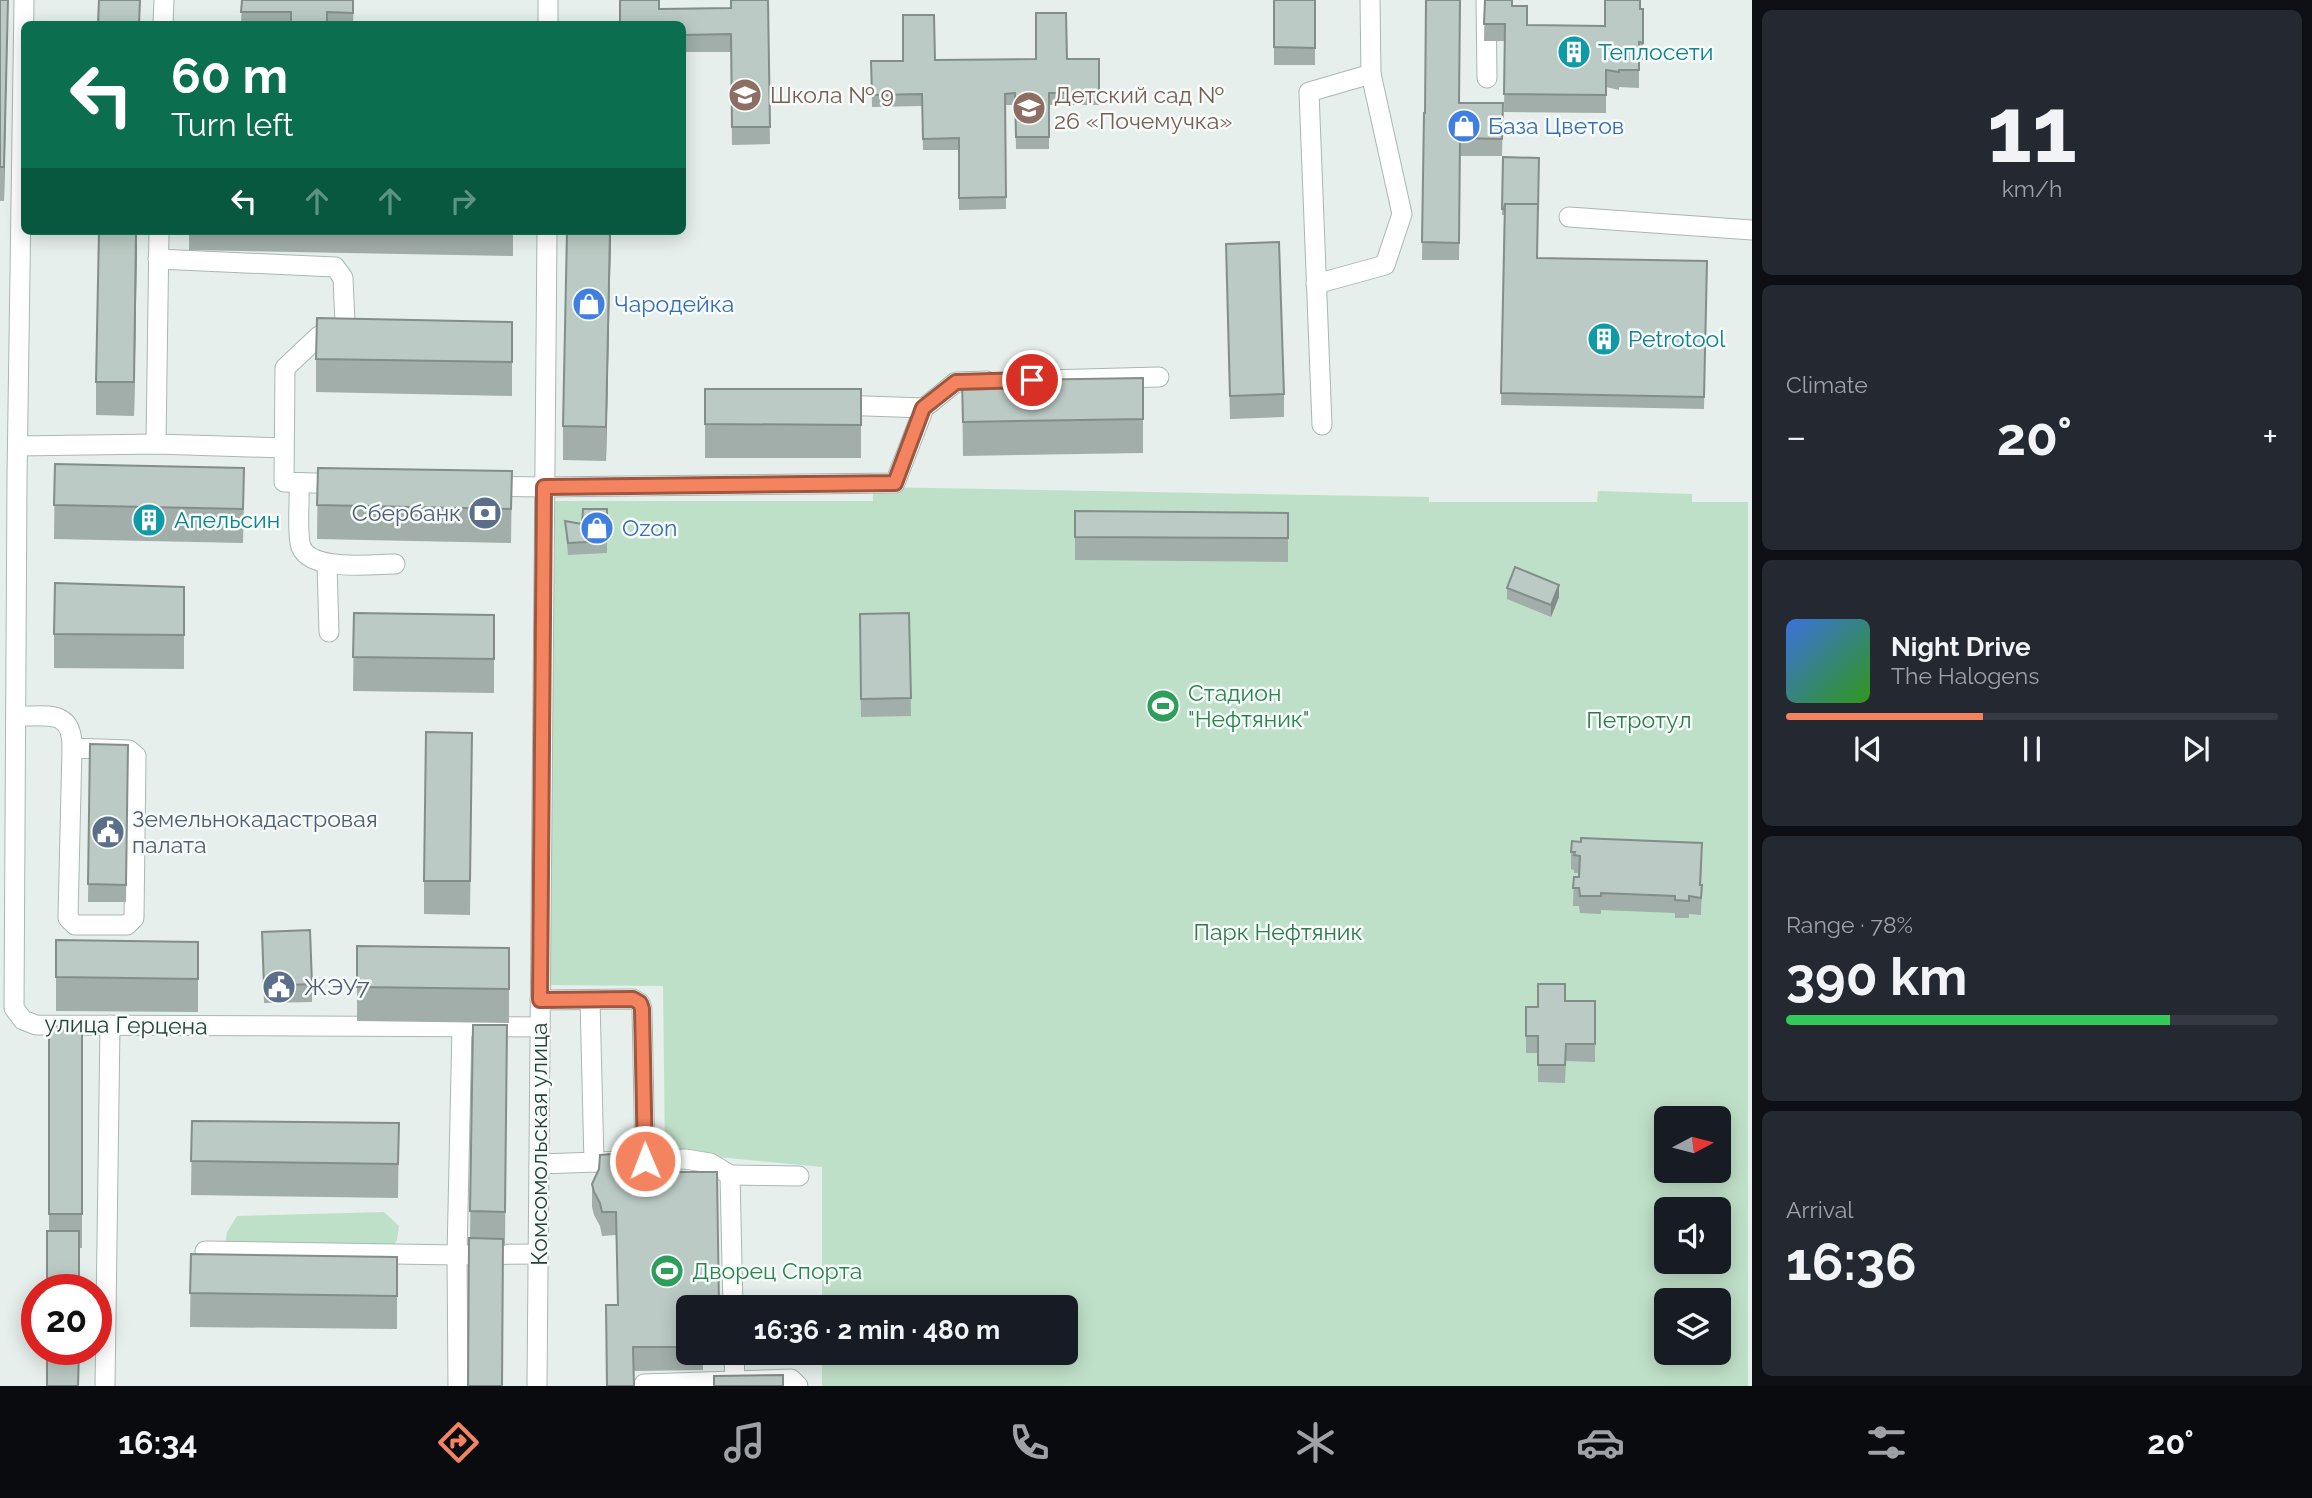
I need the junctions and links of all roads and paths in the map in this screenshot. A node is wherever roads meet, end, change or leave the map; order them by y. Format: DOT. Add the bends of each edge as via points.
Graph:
graph roads {
  1 [pos="24,0"];
  2 [pos="164,0"];
  3 [pos="548,0"];
  4 [pos="1370,0"];
  5 [pos="1486,0"];
  6 [pos="24,21"];
  7 [pos="163,21"];
  8 [pos="548,21"];
  9 [pos="1371,74"];
  10 [pos="1487,78"];
  11 [pos="1569,217"];
  12 [pos="21,223"];
  13 [pos="1752,230"];
  14 [pos="159,235"];
  15 [pos="547,235"];
  16 [pos="158,259"];
  17 [pos="1317,285"];
  18 [pos="1159,377"];
  19 [pos="817,404"];
  20 [pos="923,408"];
  21 [pos="1322,425"];
  22 [pos="156,444"];
  23 [pos="18,446"];
  24 [pos="284,447"];
  25 [pos="9,477"];
  26 [pos="299,483"];
  27 [pos="367,484"];
  28 [pos="462,486"];
  29 [pos="544,487"];
  30 [pos="327,564"];
  31 [pos="395,564"];
  32 [pos="329,632"];
  33 [pos="16,716"];
  34 [pos="72,748"];
  35 [pos="540,1000"];
  36 [pos="590,1000"];
  37 [pos="110,1025"];
  38 [pos="462,1027"];
  39 [pos="540,1027"];
  40 [pos="645,1161"];
  41 [pos="594,1162"];
  42 [pos="539,1164"];
  43 [pos="730,1175"];
  44 [pos="799,1176"];
  45 [pos="205,1251"];
  46 [pos="538,1254"];
  47 [pos="457,1255"];
  48 [pos="733,1295"];
  49 [pos="734,1365"];
  50 [pos="735,1381"];
  51 [pos="645,1384"];
  52 [pos="105,1386"];
  53 [pos="458,1386"];
  54 [pos="537,1386"];
  55 [pos="798,1386"];
  1 -- 6 [label="street, улица Герцена"];
  2 -- 7 [label="street"];
  3 -- 8 [label="street"];
  4 -- 9 [label="street"];
  5 -- 10 [label="street"];
  9 -- 17 [label="street" via="1309,92"];
  9 -- 17 [label="street" via="1402,214 1385,265"];
  11 -- 13 [label="street"];
  12 -- 23 [label="street, улица Герцена"];
  14 -- 16 [label="street"];
  15 -- 29 [label="street, Комсомольская улица"];
  16 -- 22 [label="street"];
  16 -- 24 [label="street" via="335,267 343,278 345,323 337,335 319,336 285,368"];
  17 -- 21 [label="street"];
  18 -- 20 [label="street" via="956,382"];
  19 -- 20 [label="street"];
  20 -- 29 [label="street" via="895,483"];
  22 -- 23 [label="street"];
  22 -- 24 [label="street"];
  23 -- 25 [label="street, улица Герцена"];
  24 -- 26 [label="street" via="284,482"];
  25 -- 33 [label="street, улица Герцена"];
  26 -- 27 [label="street"];
  26 -- 30 [label="street" via="300,546 310,558"];
  28 -- 29 [label="street"];
  29 -- 35 [label="street, Комсомольская улица"];
  30 -- 31 [label="street"];
  30 -- 32 [label="street"];
  33 -- 34 [label="street" via="60,717 68,723"];
  33 -- 37 [label="street, улица Герцена" via="14,1008 23,1020 36,1025"];
  34 -- 34 [label="street" via="68,918 75,925 127,925 134,918 136,757 128,750"];
  35 -- 36 [label="street"];
  35 -- 39 [label="street, Комсомольская улица"];
  36 -- 40 [label="street" via="633,999 640,1003"];
  36 -- 41 [label="street"];
  37 -- 38 [label="street, улица Герцена"];
  37 -- 52 [label="street"];
  38 -- 39 [label="street, улица Герцена"];
  38 -- 47 [label="street"];
  39 -- 42 [label="street, Комсомольская улица"];
  40 -- 41 [label="street"];
  40 -- 43 [label="street" via="710,1163"];
  41 -- 42 [label="street"];
  42 -- 46 [label="street, Комсомольская улица"];
  43 -- 44 [label="street"];
  43 -- 48 [label="street"];
  45 -- 47 [label="street"];
  46 -- 47 [label="street"];
  46 -- 54 [label="street, Комсомольская улица"];
  47 -- 53 [label="street"];
  49 -- 50 [label="street"];
  50 -- 51 [label="street"];
  50 -- 55 [label="street" via="791,1379"];
}
